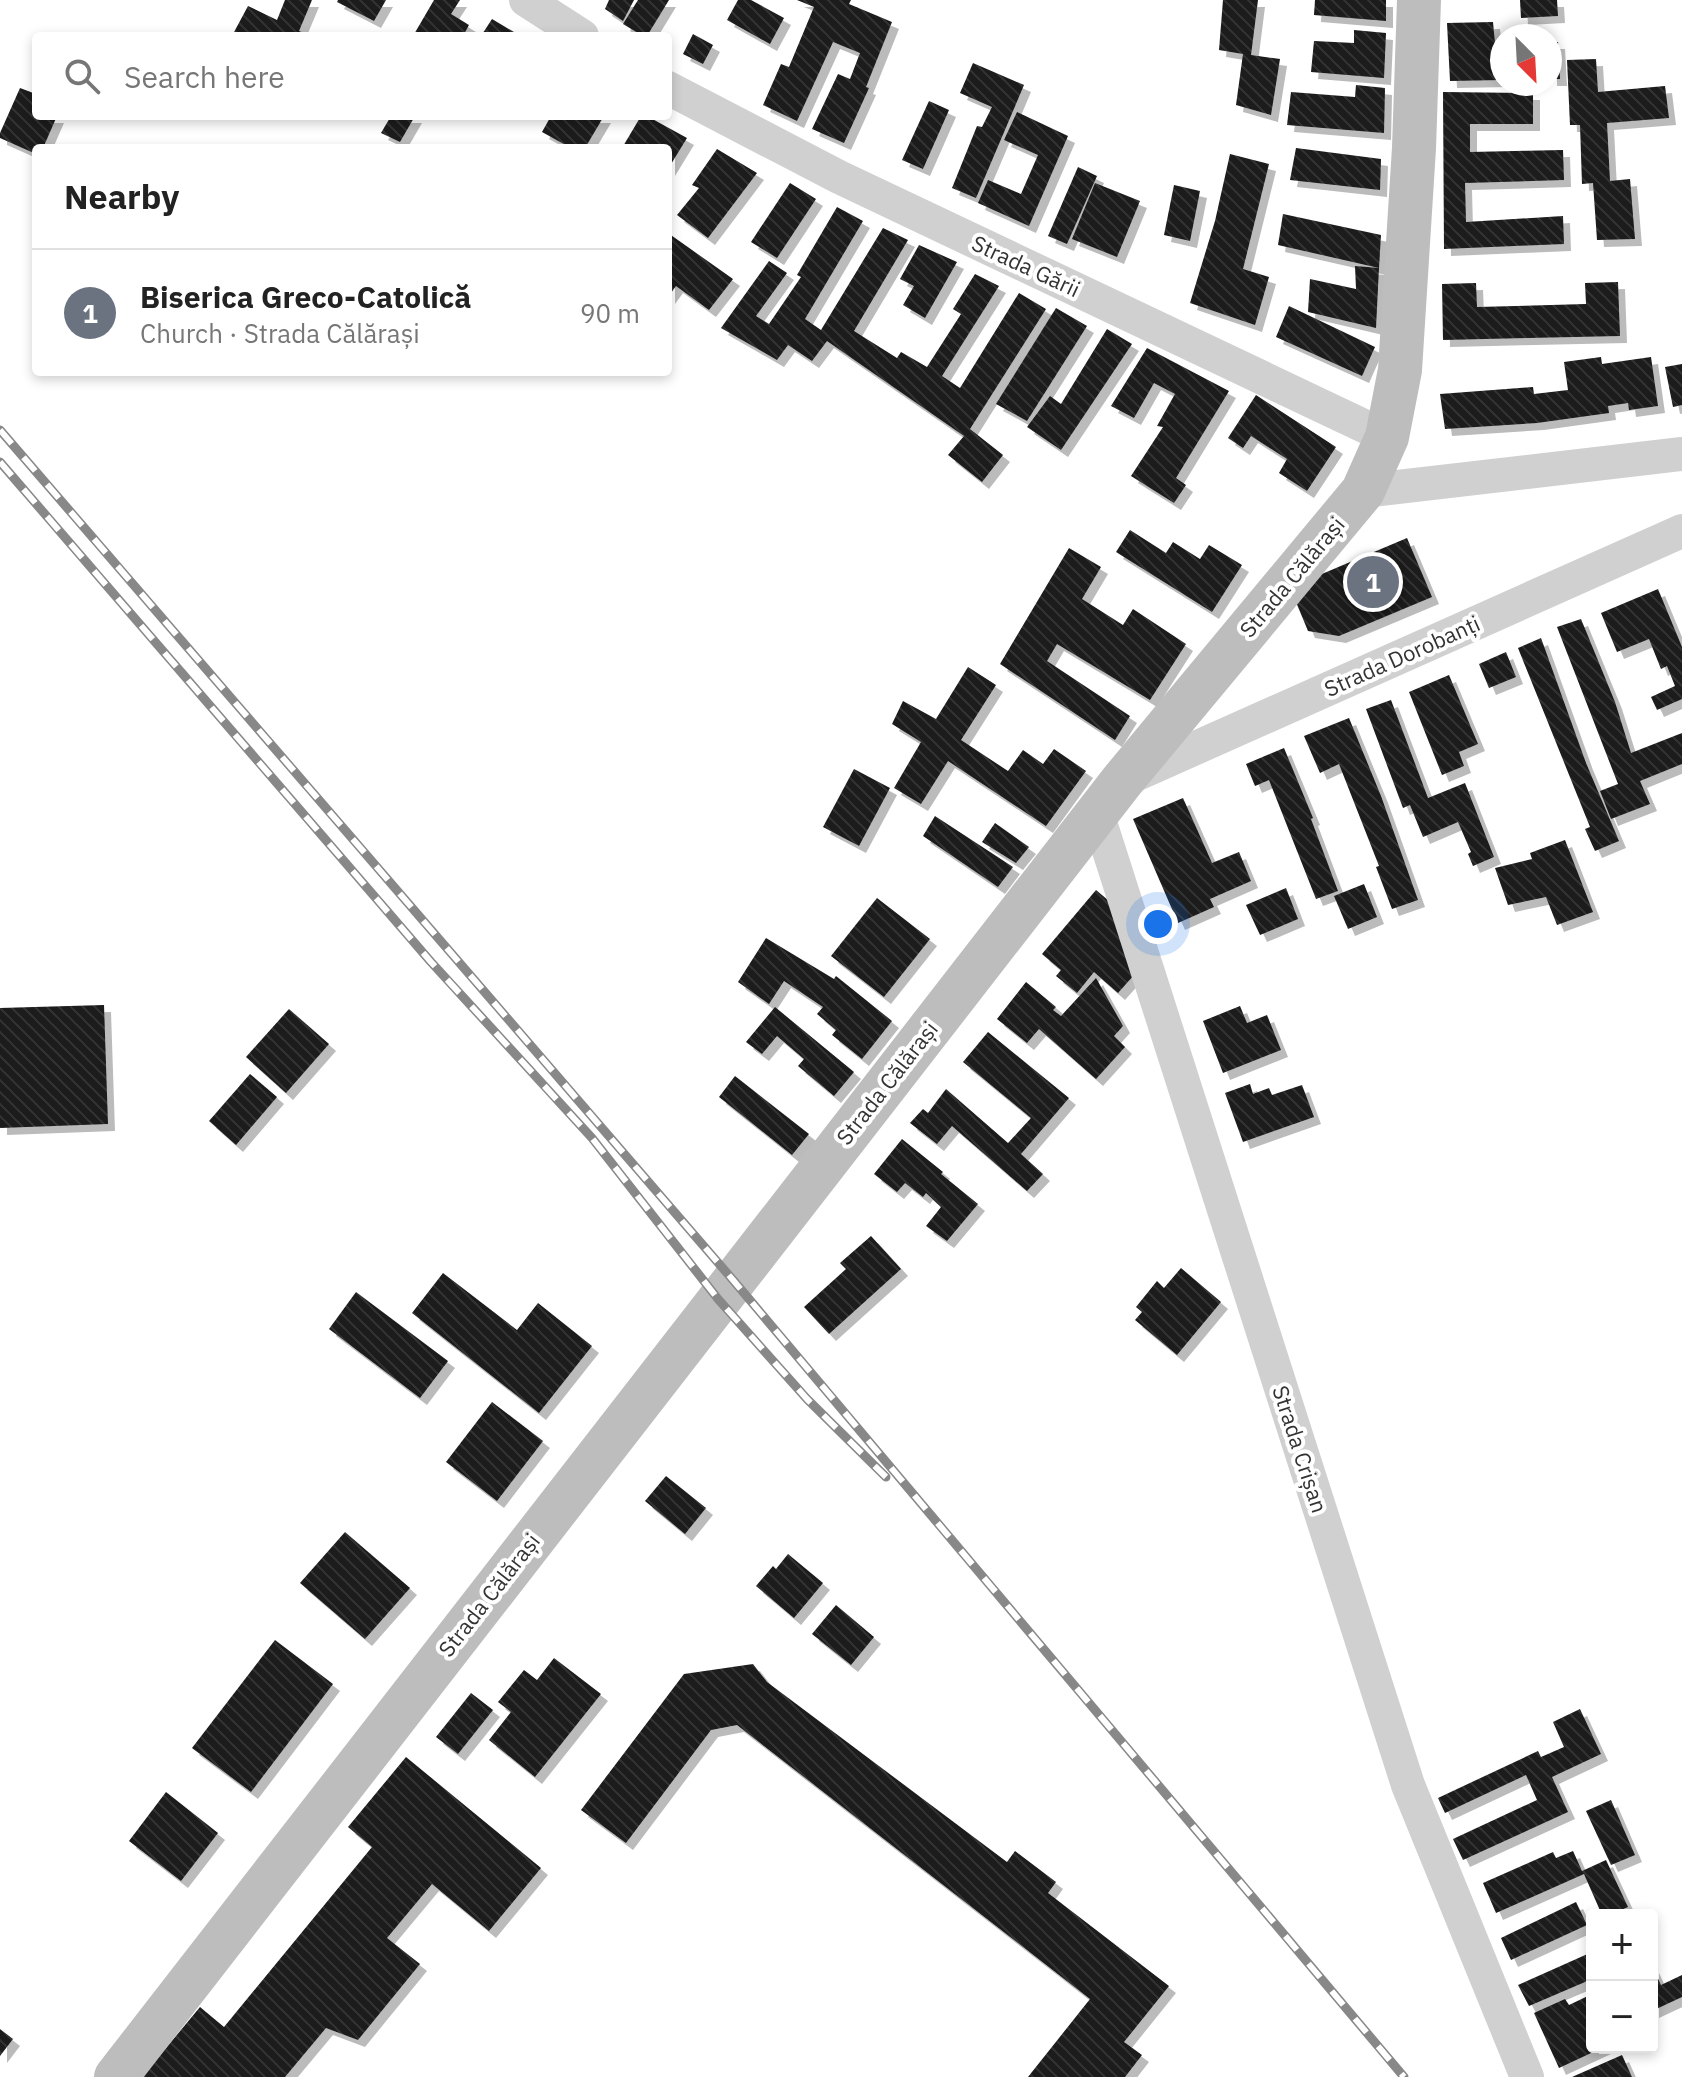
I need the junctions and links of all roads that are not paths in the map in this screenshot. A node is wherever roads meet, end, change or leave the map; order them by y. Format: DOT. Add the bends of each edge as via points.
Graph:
graph roads {
  1 [pos="526,0"];
  2 [pos="1419,0"];
  3 [pos="576,32"];
  4 [pos="672,90"];
  5 [pos="1387,437"];
  6 [pos="1682,454"];
  7 [pos="1363,491"];
  8 [pos="1682,531"];
  9 [pos="1109,797"];
  10 [pos="116,2077"];
  11 [pos="1527,2077"];
  1 -- 3 [label="street"];
  2 -- 5 [label="main road, Strada Călărași" via="1400,370"];
  4 -- 5 [label="street, Strada Gării" via="839,177"];
  5 -- 7 [label="main road, Strada Călărași"];
  6 -- 7 [label="street"];
  7 -- 9 [label="main road, Strada Călărași"];
  8 -- 9 [label="street, Strada Dorobanți"];
  9 -- 10 [label="main road, Strada Călărași"];
  9 -- 11 [label="street, Strada Crișan" via="1408,1785"];
}
